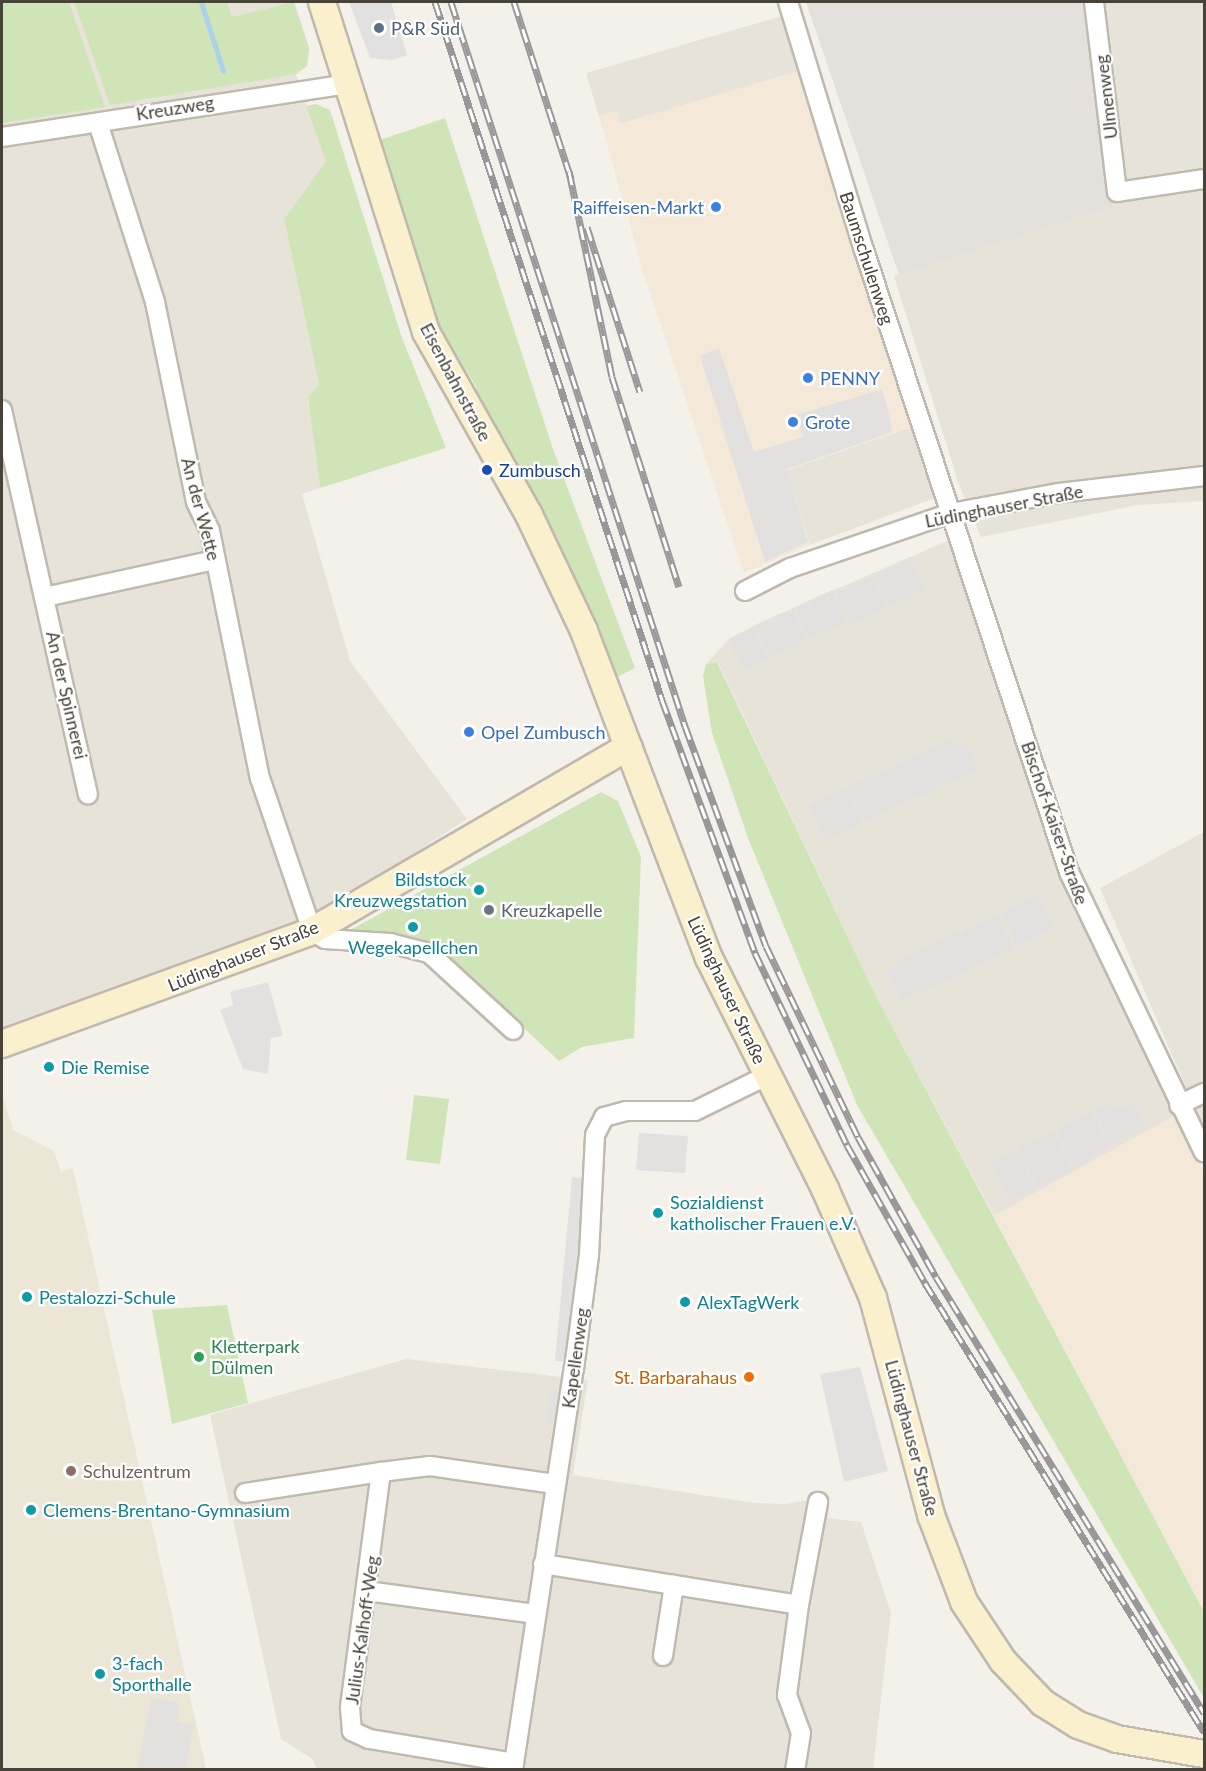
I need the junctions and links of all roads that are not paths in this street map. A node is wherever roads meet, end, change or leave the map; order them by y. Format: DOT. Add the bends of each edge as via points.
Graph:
graph roads {
  1 [pos="322,2"];
  2 [pos="788,2"];
  3 [pos="1094,2"];
  4 [pos="348,84"];
  5 [pos="98,123"];
  6 [pos="2,138"];
  7 [pos="1204,179"];
  8 [pos="2,410"];
  9 [pos="1204,476"];
  10 [pos="951,513"];
  11 [pos="215,560"];
  12 [pos="745,591"];
  13 [pos="45,597"];
  14 [pos="628,747"];
  15 [pos="88,794"];
  16 [pos="312,931"];
  17 [pos="513,1030"];
  18 [pos="2,1044"];
  19 [pos="766,1076"];
  20 [pos="1204,1094"];
  21 [pos="1179,1106"];
  22 [pos="1204,1152"];
  23 [pos="381,1472"];
  24 [pos="555,1484"];
  25 [pos="245,1493"];
  26 [pos="819,1502"];
  27 [pos="543,1564"];
  28 [pos="674,1585"];
  29 [pos="367,1591"];
  30 [pos="799,1605"];
  31 [pos="536,1614"];
  32 [pos="663,1656"];
  33 [pos="1204,1754"];
  34 [pos="513,1766"];
  35 [pos="795,1770"];
  1 -- 4 [label="street, Eisenbahnstraße"];
  2 -- 10 [label="street, Baumschulenweg"];
  3 -- 7 [label="street, Ulmenweg" via="1117,192"];
  4 -- 5 [label="street, Kreuzweg"];
  4 -- 14 [label="street, Eisenbahnstraße" via="426,332 529,515 584,632"];
  5 -- 6 [label="street, Kreuzweg"];
  5 -- 11 [label="street, An der Wette" via="155,302 196,502"];
  8 -- 13 [label="street, An der Spinnerei"];
  9 -- 10 [label="street, Lüdinghauser Straße"];
  10 -- 12 [label="street, Lüdinghauser Straße" via="790,568"];
  10 -- 21 [label="street, Bischof-Kaiser-Straße" via="1076,891"];
  11 -- 13 [label="street"];
  11 -- 16 [label="street, An der Wette" via="262,789"];
  13 -- 15 [label="street, An der Spinnerei"];
  14 -- 16 [label="street, Lüdinghauser Straße"];
  14 -- 19 [label="street, Lüdinghauser Straße" via="709,958"];
  16 -- 17 [label="street" via="325,939 390,943 429,953"];
  16 -- 18 [label="street, Lüdinghauser Straße"];
  19 -- 24 [label="street, Kapellenweg" via="695,1112 626,1111 604,1117 595,1135 589,1255"];
  19 -- 33 [label="street, Lüdinghauser Straße" via="873,1298 931,1515 981,1633 1022,1684 1078,1725 1164,1751"];
  20 -- 21 [label="street"];
  21 -- 22 [label="street, Bischof-Kaiser-Straße"];
  23 -- 24 [label="street" via="430,1466"];
  23 -- 25 [label="street"];
  23 -- 29 [label="street, Julius-Kalhoff-Weg"];
  24 -- 27 [label="street, Kapellenweg"];
  26 -- 30 [label="street"];
  27 -- 28 [label="street"];
  27 -- 31 [label="street, Kapellenweg"];
  28 -- 30 [label="street"];
  28 -- 32 [label="street"];
  29 -- 31 [label="street"];
  29 -- 34 [label="street, Julius-Kalhoff-Weg" via="350,1707 352,1731 369,1739"];
  30 -- 35 [label="street" via="787,1695 801,1734"];
  31 -- 34 [label="street, Kapellenweg"];
}
